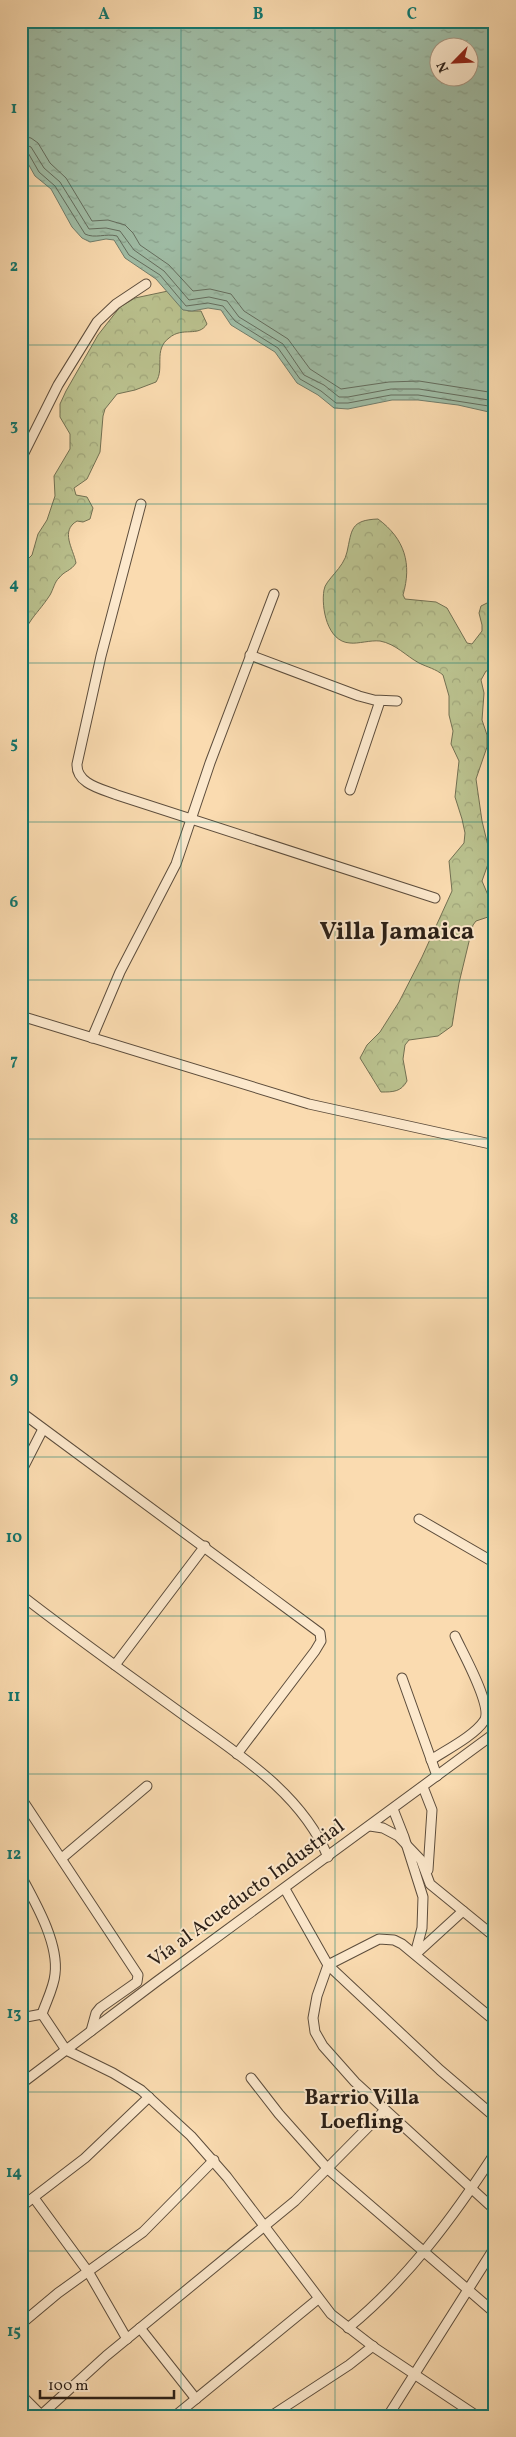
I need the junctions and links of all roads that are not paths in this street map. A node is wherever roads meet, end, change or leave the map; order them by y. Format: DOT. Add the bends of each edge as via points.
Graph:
graph roads {
  1 [pos="146,284"];
  2 [pos="21,459"];
  3 [pos="141,504"];
  4 [pos="274,594"];
  5 [pos="250,654"];
  6 [pos="380,701"];
  7 [pos="397,701"];
  8 [pos="350,790"];
  9 [pos="192,818"];
  10 [pos="435,898"];
  11 [pos="21,1016"];
  12 [pos="92,1038"];
  13 [pos="495,1145"];
  14 [pos="21,1412"];
  15 [pos="43,1429"];
  16 [pos="21,1472"];
  17 [pos="419,1519"];
  18 [pos="205,1546"];
  19 [pos="495,1563"];
  20 [pos="21,1595"];
  21 [pos="454,1636"];
  22 [pos="115,1664"];
  23 [pos="402,1678"];
  24 [pos="495,1733"];
  25 [pos="237,1754"];
  26 [pos="431,1760"];
  27 [pos="437,1776"];
  28 [pos="147,1786"];
  29 [pos="423,1787"];
  30 [pos="21,1798"];
  31 [pos="393,1809"];
  32 [pos="370,1826"];
  33 [pos="407,1845"];
  34 [pos="328,1856"];
  35 [pos="62,1858"];
  36 [pos="21,1876"];
  37 [pos="428,1879"];
  38 [pos="285,1889"];
  39 [pos="423,1897"];
  40 [pos="463,1911"];
  41 [pos="495,1937"];
  42 [pos="414,1954"];
  43 [pos="328,1964"];
  44 [pos="42,2014"];
  45 [pos="21,2018"];
  46 [pos="495,2021"];
  47 [pos="90,2031"];
  48 [pos="66,2050"];
  49 [pos="251,2078"];
  50 [pos="21,2084"];
  51 [pos="148,2097"];
  52 [pos="385,2110"];
  53 [pos="495,2117"];
  54 [pos="495,2153"];
  55 [pos="214,2160"];
  56 [pos="328,2169"];
  57 [pos="471,2188"];
  58 [pos="34,2198"];
  59 [pos="21,2207"];
  60 [pos="495,2210"];
  61 [pos="265,2227"];
  62 [pos="495,2247"];
  63 [pos="423,2251"];
  64 [pos="89,2273"];
  65 [pos="468,2290"];
  66 [pos="318,2299"];
  67 [pos="495,2314"];
  68 [pos="21,2324"];
  69 [pos="140,2328"];
  70 [pos="348,2328"];
  71 [pos="127,2339"];
  72 [pos="373,2346"];
  73 [pos="415,2374"];
  74 [pos="21,2395"];
  75 [pos="196,2399"];
  76 [pos="41,2416"];
  77 [pos="175,2416"];
  78 [pos="271,2416"];
  79 [pos="388,2416"];
  80 [pos="477,2416"];
  1 -- 2 [label="street" via="97,322 58,385"];
  3 -- 9 [label="street" via="101,656 77,769 82,778 94,786"];
  4 -- 5 [label="street"];
  5 -- 6 [label="street"];
  5 -- 9 [label="street"];
  6 -- 7 [label="street"];
  6 -- 8 [label="street"];
  9 -- 10 [label="street"];
  9 -- 12 [label="street" via="166,884 120,972"];
  11 -- 12 [label="street"];
  12 -- 13 [label="street" via="309,1104"];
  14 -- 15 [label="street"];
  15 -- 16 [label="street"];
  15 -- 18 [label="street"];
  17 -- 19 [label="street"];
  18 -- 22 [label="street"];
  18 -- 25 [label="street" via="316,1629 322,1637 315,1651"];
  20 -- 22 [label="street"];
  21 -- 26 [label="street" via="484,1699 487,1715 474,1731"];
  22 -- 25 [label="street"];
  23 -- 26 [label="street"];
  24 -- 27 [label="street, Vía al Acueducto Industrial"];
  25 -- 34 [label="street" via="276,1785 305,1816"];
  26 -- 27 [label="street"];
  27 -- 29 [label="street, Vía al Acueducto Industrial"];
  28 -- 35 [label="street"];
  29 -- 31 [label="street, Vía al Acueducto Industrial"];
  29 -- 37 [label="street" via="432,1810"];
  30 -- 35 [label="street"];
  31 -- 32 [label="street, Vía al Acueducto Industrial"];
  31 -- 33 [label="street"];
  32 -- 33 [label="street" via="390,1832"];
  32 -- 34 [label="street, Vía al Acueducto Industrial"];
  33 -- 37 [label="street" via="421,1860"];
  33 -- 39 [label="street"];
  34 -- 38 [label="street, Vía al Acueducto Industrial"];
  35 -- 47 [label="street" via="138,1978 131,1987 100,2008"];
  36 -- 44 [label="street" via="42,1916 52,1949 55,1974"];
  37 -- 39 [label="street"];
  37 -- 40 [label="street" via="434,1888"];
  38 -- 43 [label="street"];
  38 -- 47 [label="street, Vía al Acueducto Industrial"];
  39 -- 42 [label="street" via="422,1928"];
  40 -- 41 [label="street"];
  40 -- 42 [label="street"];
  42 -- 43 [label="street" via="387,1938"];
  42 -- 46 [label="street"];
  43 -- 52 [label="street" via="317,1996 313,2018 315,2032 333,2058"];
  43 -- 53 [label="street" via="394,2028"];
  44 -- 45 [label="street"];
  44 -- 48 [label="street"];
  47 -- 48 [label="street, Vía al Acueducto Industrial"];
  48 -- 50 [label="street, Vía al Acueducto Industrial"];
  48 -- 51 [label="street" via="113,2073"];
  49 -- 56 [label="street"];
  51 -- 55 [label="street"];
  51 -- 58 [label="street" via="96,2148"];
  52 -- 56 [label="street"];
  52 -- 57 [label="street"];
  54 -- 57 [label="street"];
  55 -- 61 [label="street"];
  55 -- 64 [label="street" via="143,2232"];
  56 -- 61 [label="street"];
  56 -- 63 [label="street"];
  57 -- 60 [label="street"];
  57 -- 63 [label="street"];
  58 -- 59 [label="street"];
  58 -- 64 [label="street"];
  61 -- 66 [label="street"];
  61 -- 69 [label="street"];
  62 -- 65 [label="street"];
  63 -- 65 [label="street"];
  63 -- 70 [label="street" via="380,2301"];
  64 -- 68 [label="street" via="58,2293"];
  64 -- 71 [label="street"];
  65 -- 67 [label="street"];
  65 -- 73 [label="street"];
  66 -- 70 [label="street"];
  66 -- 75 [label="street"];
  69 -- 71 [label="street"];
  69 -- 75 [label="street"];
  70 -- 72 [label="street"];
  71 -- 76 [label="street"];
  72 -- 73 [label="street"];
  72 -- 78 [label="street"];
  73 -- 79 [label="street"];
  73 -- 80 [label="street"];
  74 -- 76 [label="street"];
  75 -- 77 [label="street"];
}
